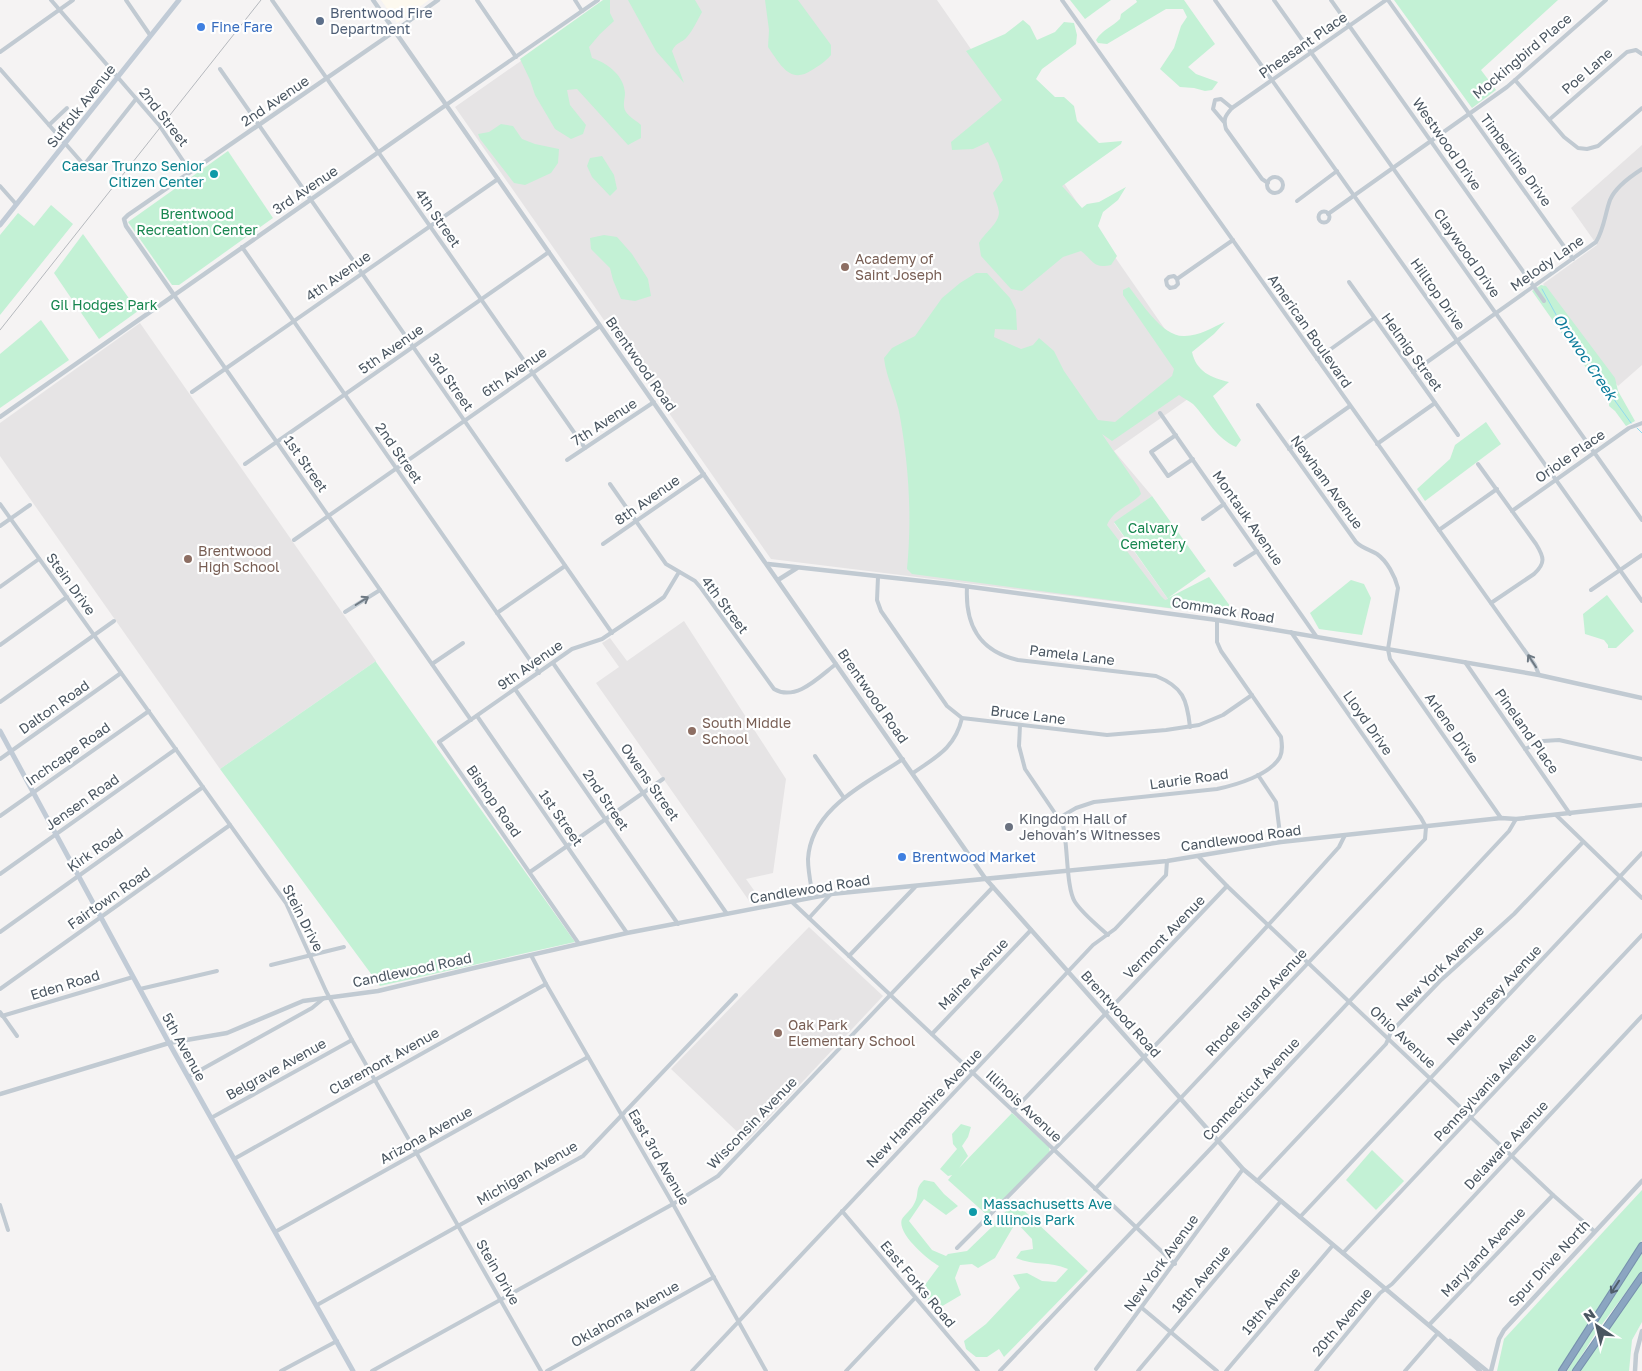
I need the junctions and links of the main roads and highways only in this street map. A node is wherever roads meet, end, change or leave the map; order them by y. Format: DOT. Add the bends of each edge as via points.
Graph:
graph roads {
  1 [pos="179,0"];
  2 [pos="0,225"];
  3 [pos="0,731"];
  4 [pos="1642,1246"];
  5 [pos="1642,1276"];
  6 [pos="353,1371"];
  7 [pos="1562,1371"];
  8 [pos="1576,1371"];
  1 -- 2 [label="main road, Suffolk Avenue"];
  3 -- 6 [label="main road, 5th Avenue" via="169,1043"];
  4 -- 7 [label="highway, one-way"];
  5 -- 8 [label="highway"];
}
